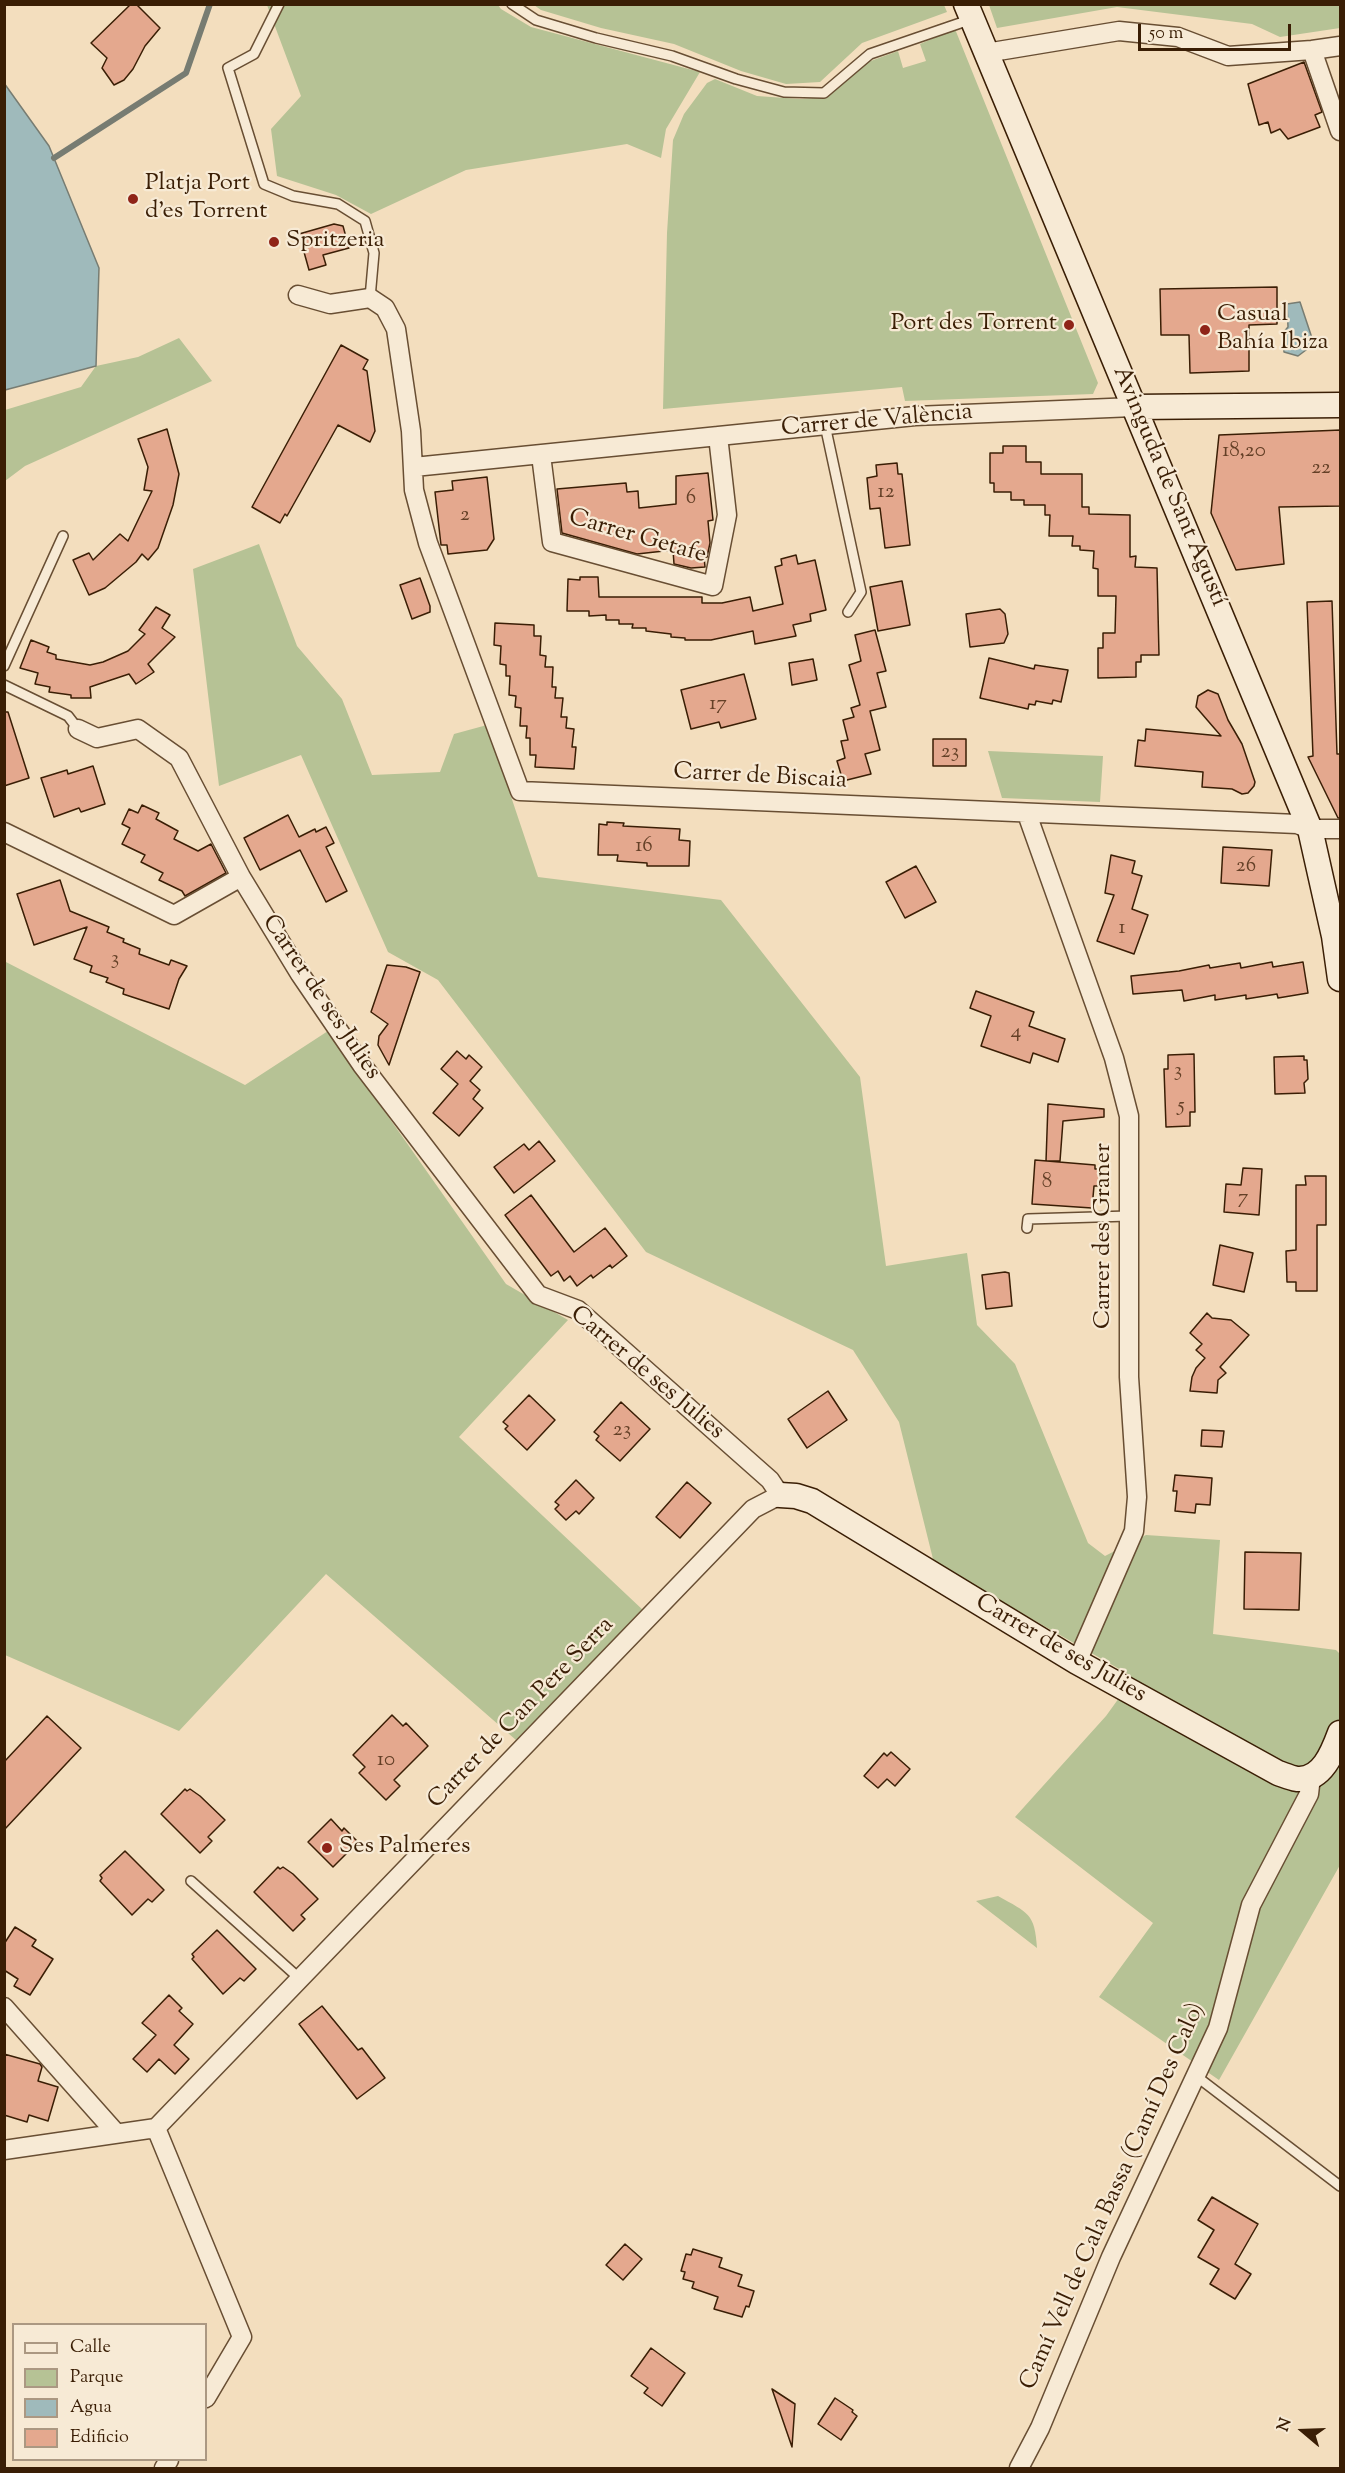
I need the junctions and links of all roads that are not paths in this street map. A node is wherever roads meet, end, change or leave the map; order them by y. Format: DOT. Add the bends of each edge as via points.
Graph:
graph roads {
  1 [pos="279,4"];
  2 [pos="512,4"];
  3 [pos="969,12"];
  4 [pos="1341,46"];
  5 [pos="1312,50"];
  6 [pos="986,52"];
  7 [pos="1341,131"];
  8 [pos="298,295"];
  9 [pos="370,298"];
  10 [pos="1341,405"];
  11 [pos="1134,407"];
  12 [pos="825,425"];
  13 [pos="718,436"];
  14 [pos="541,455"];
  15 [pos="414,467"];
  16 [pos="63,536"];
  17 [pos="848,612"];
  18 [pos="4,666"];
  19 [pos="4,685"];
  20 [pos="78,729"];
  21 [pos="1027,814"];
  22 [pos="1310,829"];
  23 [pos="1341,829"];
  24 [pos="4,832"];
  25 [pos="241,877"];
  26 [pos="1341,979"];
  27 [pos="1129,1216"];
  28 [pos="1027,1228"];
  29 [pos="780,1495"];
  30 [pos="1077,1662"];
  31 [pos="1341,1733"];
  32 [pos="1311,1777"];
  33 [pos="191,1881"];
  34 [pos="300,1979"];
  35 [pos="4,2007"];
  36 [pos="1196,2076"];
  37 [pos="156,2128"];
  38 [pos="117,2133"];
  39 [pos="7,2152"];
  40 [pos="1341,2186"];
  41 [pos="207,2396"];
  42 [pos="1019,2469"];
  1 -- 9 [label="lane" via="254,54 228,68 248,135 264,184 293,196 338,204 365,221 374,253"];
  2 -- 3 [label="lane" via="536,20 672,56 736,79 784,92 824,93 870,54"];
  3 -- 6 [label="street, Avinguda de Sant Agustí"];
  4 -- 5 [label="street"];
  5 -- 6 [label="street" via="1228,56 1178,36 1119,31"];
  5 -- 7 [label="street"];
  6 -- 11 [label="street, Avinguda de Sant Agustí"];
  8 -- 9 [label="street" via="330,304"];
  9 -- 15 [label="street" via="384,308 396,329"];
  10 -- 11 [label="street, Carrer de València"];
  11 -- 12 [label="street, Carrer de València" via="915,416"];
  11 -- 22 [label="street, Avinguda de Sant Agustí"];
  12 -- 13 [label="street, Carrer de València"];
  12 -- 17 [label="lane" via="861,592"];
  13 -- 14 [label="street, Carrer de València"];
  13 -- 14 [label="street, Carrer Getafe" via="727,515 712,586 552,542"];
  14 -- 15 [label="street, Carrer de València"];
  15 -- 21 [label="street, Carrer de Biscaia" via="414,490 428,543 520,792"];
  16 -- 18 [label="lane"];
  19 -- 20 [label="lane" via="68,716"];
  20 -- 25 [label="street, Carrer de ses Julies" via="97,738 138,729 180,758"];
  21 -- 22 [label="street, Carrer de Biscaia" via="1297,824"];
  21 -- 27 [label="street, Carrer des Graner" via="1114,1058 1129,1116"];
  22 -- 23 [label="street, Carrer de Biscaia"];
  22 -- 26 [label="street, Avinguda de Sant Agustí"];
  24 -- 25 [label="street" via="174,915"];
  25 -- 29 [label="street, Carrer de ses Julies" via="362,1065 538,1295 578,1310 770,1480"];
  27 -- 28 [label="lane" via="1028,1219"];
  27 -- 30 [label="street, Carrer des Graner" via="1129,1377 1137,1497 1134,1532"];
  29 -- 30 [label="street, Carrer de ses Julies" via="812,1501"];
  29 -- 34 [label="street, Carrer de Can Pere Serra" via="753,1509"];
  30 -- 32 [label="street, Carrer de ses Julies" via="1278,1773 1296,1779"];
  31 -- 32 [label="street" via="1327,1763"];
  32 -- 36 [label="street, Camí Vell de Cala Bassa (Camí Des Calo)" via="1310,1794 1251,1905 1218,2028"];
  33 -- 34 [label="lane"];
  34 -- 37 [label="street, Carrer de Can Pere Serra"];
  35 -- 38 [label="street"];
  36 -- 40 [label="lane"];
  36 -- 42 [label="street, Camí Vell de Cala Bassa (Camí Des Calo)" via="1111,2257"];
  37 -- 38 [label="street"];
  37 -- 41 [label="street" via="242,2337"];
  38 -- 39 [label="street"];
}
